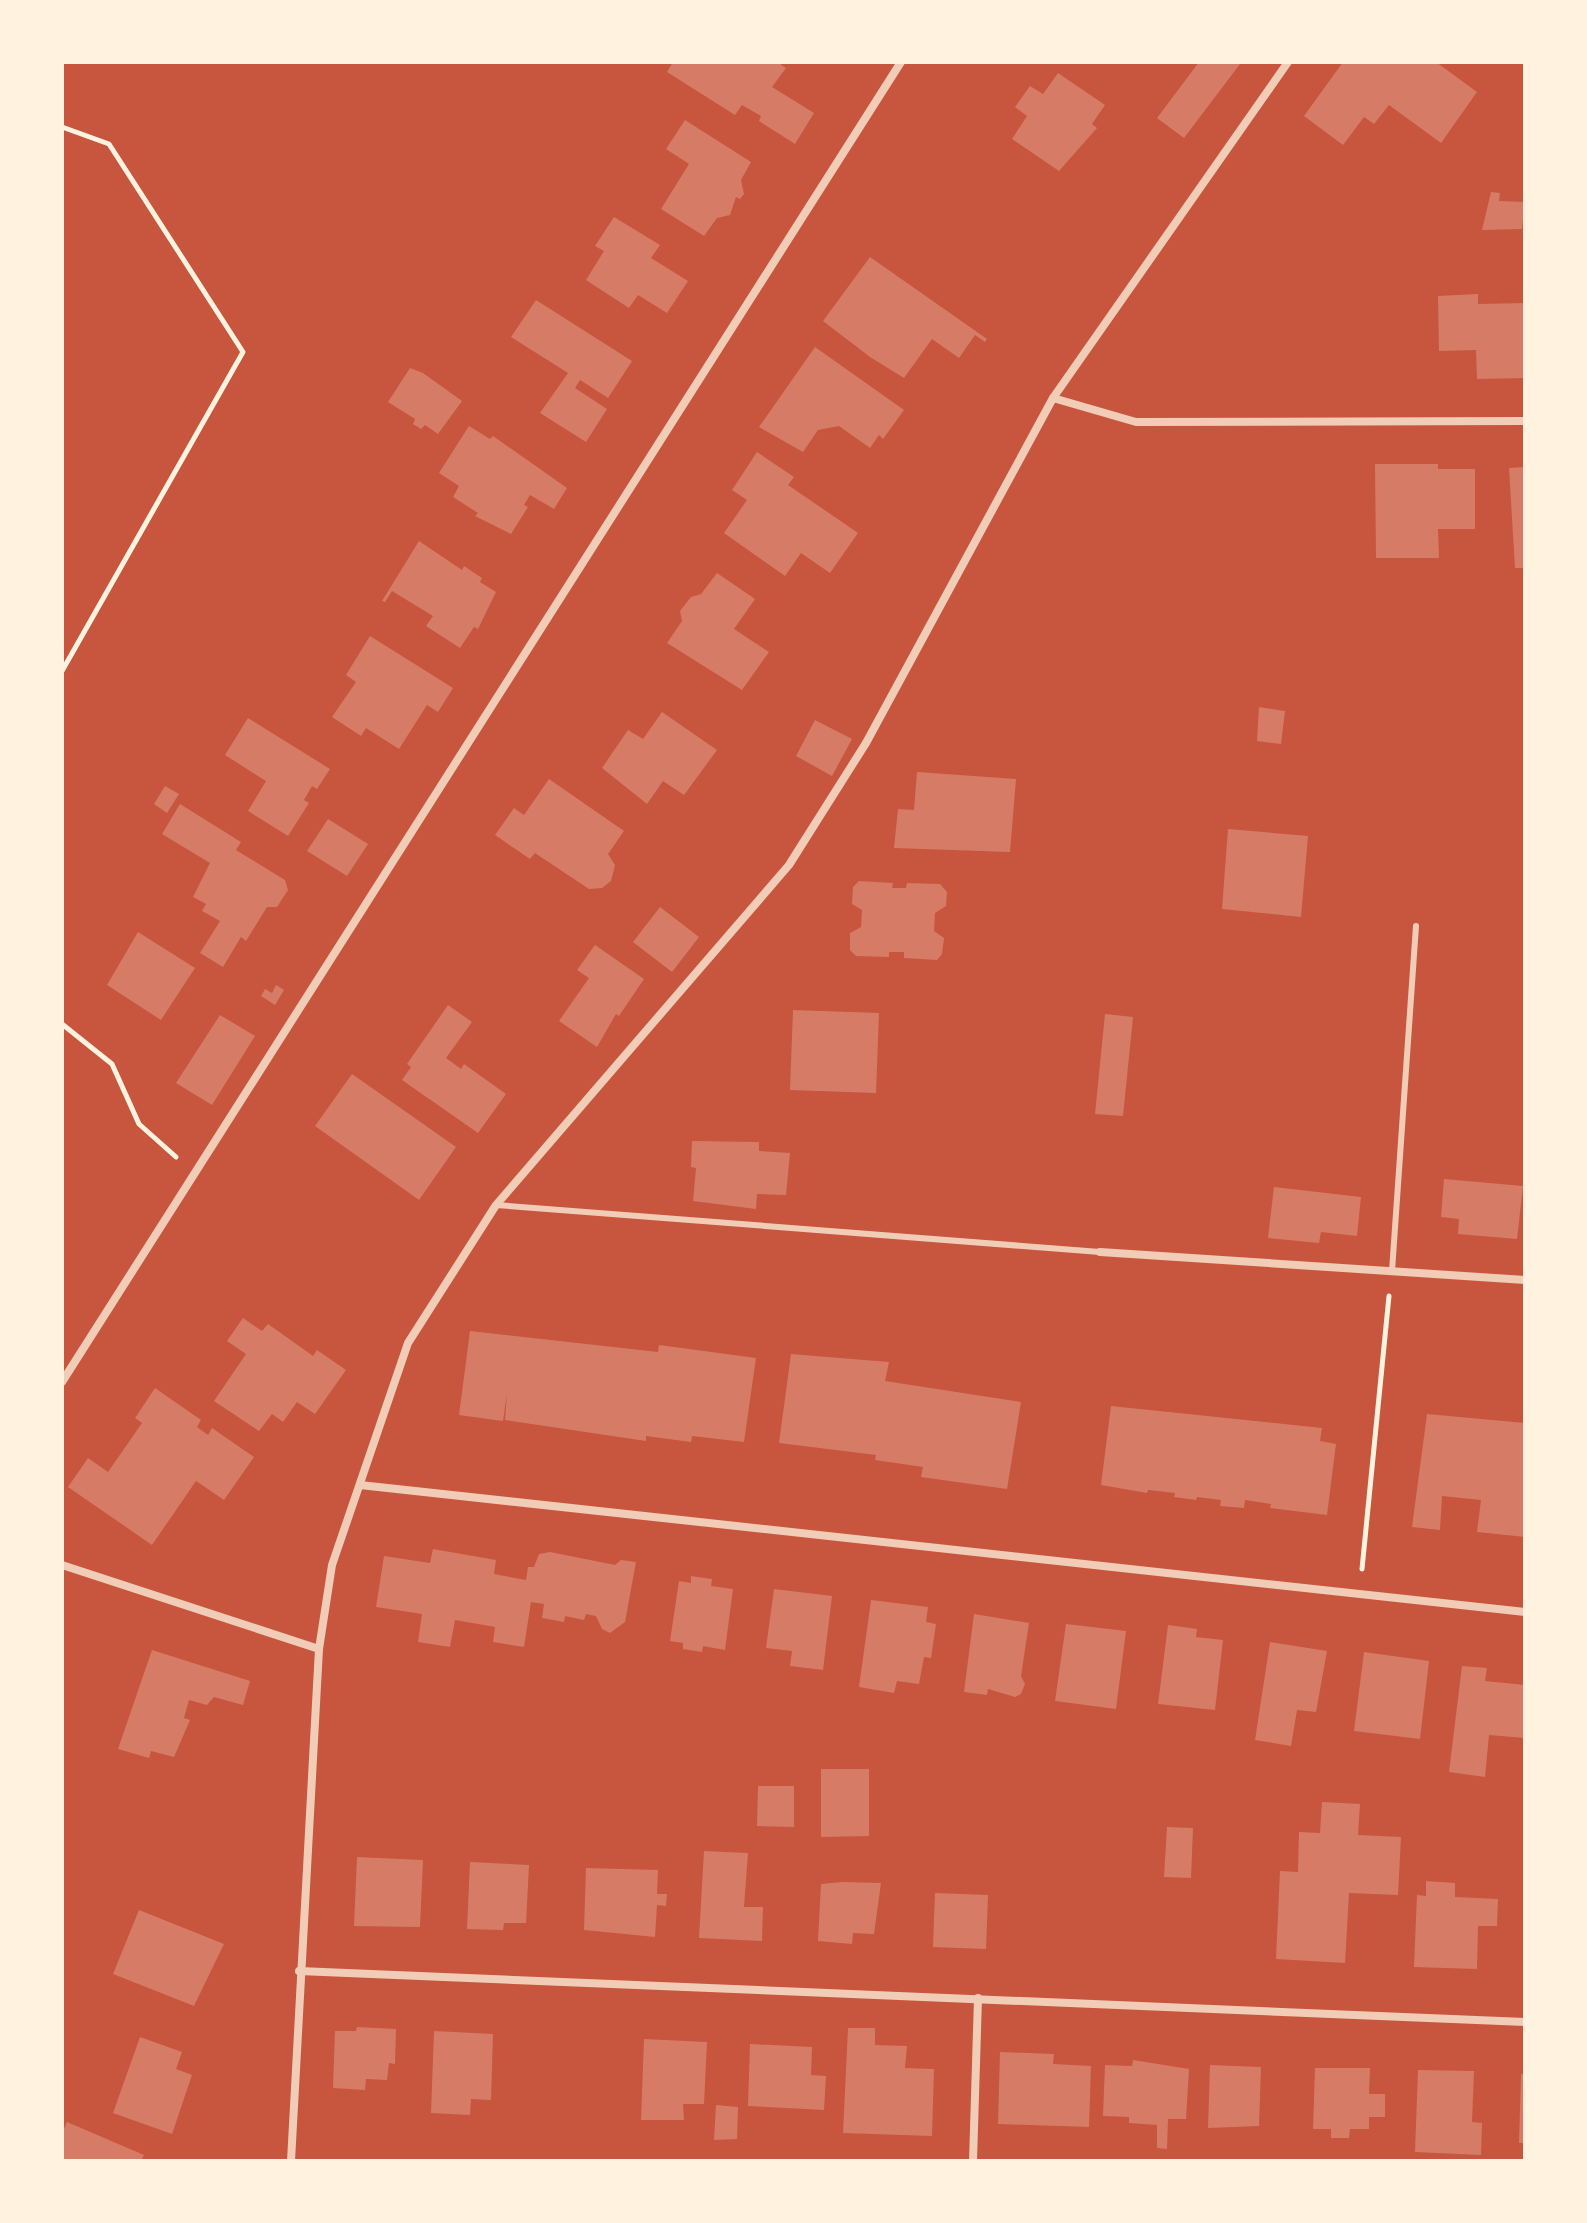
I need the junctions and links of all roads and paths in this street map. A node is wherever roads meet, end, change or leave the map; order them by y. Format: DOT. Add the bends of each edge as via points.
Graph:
graph roads {
  1 [pos="901,62"];
  2 [pos="1288,62"];
  3 [pos="62,127"];
  4 [pos="1053,398"];
  5 [pos="1525,421"];
  6 [pos="62,671"];
  7 [pos="1416,926"];
  8 [pos="62,1024"];
  9 [pos="195,1173"];
  10 [pos="496,1205"];
  11 [pos="1100,1252"];
  12 [pos="1392,1271"];
  13 [pos="1525,1280"];
  14 [pos="62,1382"];
  15 [pos="360,1485"];
  16 [pos="62,1565"];
  17 [pos="1361,1595"];
  18 [pos="1525,1612"];
  19 [pos="319,1649"];
  20 [pos="299,1971"];
  21 [pos="978,1998"];
  22 [pos="1525,2022"];
  23 [pos="291,2161"];
  24 [pos="973,2161"];
  1 -- 9 [label="street"];
  2 -- 4 [label="street"];
  3 -- 6 [label="path" via="109,144 243,352"];
  4 -- 5 [label="street" via="1136,422"];
  4 -- 10 [label="street" via="866,743 789,865"];
  7 -- 12 [label="lane"];
  8 -- 9 [label="path" via="112,1064 139,1124"];
  9 -- 14 [label="street"];
  10 -- 11 [label="lane"];
  10 -- 15 [label="street" via="408,1343"];
  11 -- 12 [label="street"];
  12 -- 13 [label="street"];
  12 -- 17 [label="path"];
  15 -- 17 [label="street"];
  15 -- 19 [label="street" via="332,1565"];
  16 -- 19 [label="street"];
  17 -- 18 [label="street"];
  19 -- 20 [label="street"];
  20 -- 21 [label="street"];
  20 -- 23 [label="street"];
  21 -- 22 [label="street"];
  21 -- 24 [label="street"];
}
